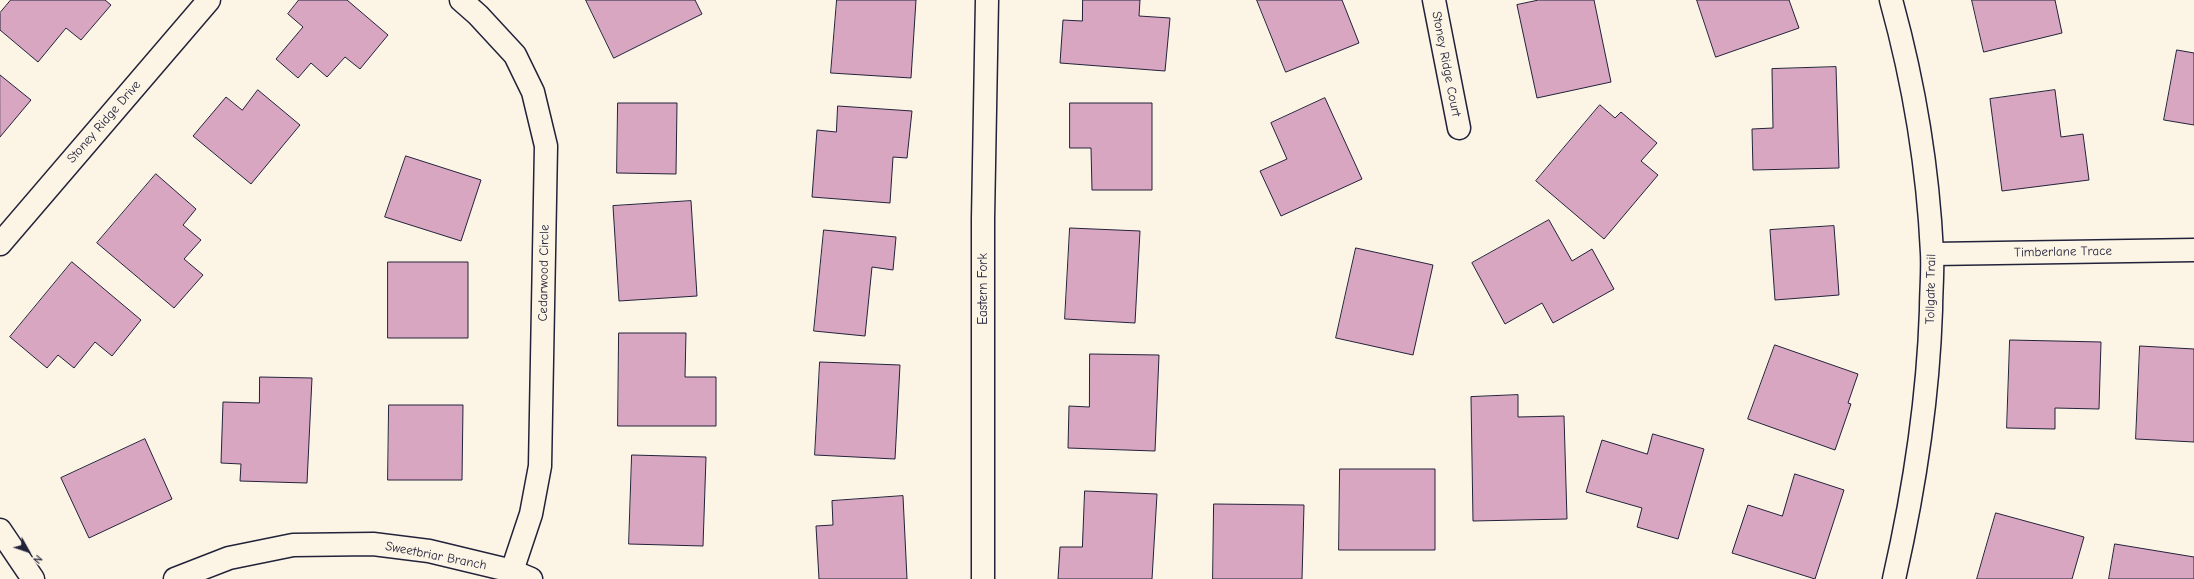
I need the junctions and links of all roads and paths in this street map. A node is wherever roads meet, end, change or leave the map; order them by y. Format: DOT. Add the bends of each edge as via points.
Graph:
graph roads {
  1 [pos="209,0"];
  2 [pos="461,0"];
  3 [pos="986,0"];
  4 [pos="1434,0"];
  5 [pos="1891,0"];
  6 [pos="1459,128"];
  7 [pos="0,244"];
  8 [pos="2194,250"];
  9 [pos="1933,254"];
  10 [pos="0,530"];
  11 [pos="522,575"];
  12 [pos="33,579"];
  13 [pos="176,579"];
  14 [pos="984,579"];
  15 [pos="1894,579"];
  1 -- 7 [label="street, Stoney Ridge Drive"];
  2 -- 11 [label="street, Cedarwood Circle" via="515,55 533,92 546,146 540,466"];
  3 -- 14 [label="street, Eastern Fork" via="983,219"];
  4 -- 6 [label="street, Stoney Ridge Court"];
  5 -- 9 [label="street, Tollgate Trail" via="1908,59 1923,146"];
  8 -- 9 [label="street, Timberlane Trace"];
  9 -- 15 [label="street, Tollgate Trail" via="1930,358 1919,447"];
  10 -- 12 [label="street"];
  11 -- 13 [label="street, Sweetbriar Branch" via="429,552 373,544 301,545 229,558"];
}
